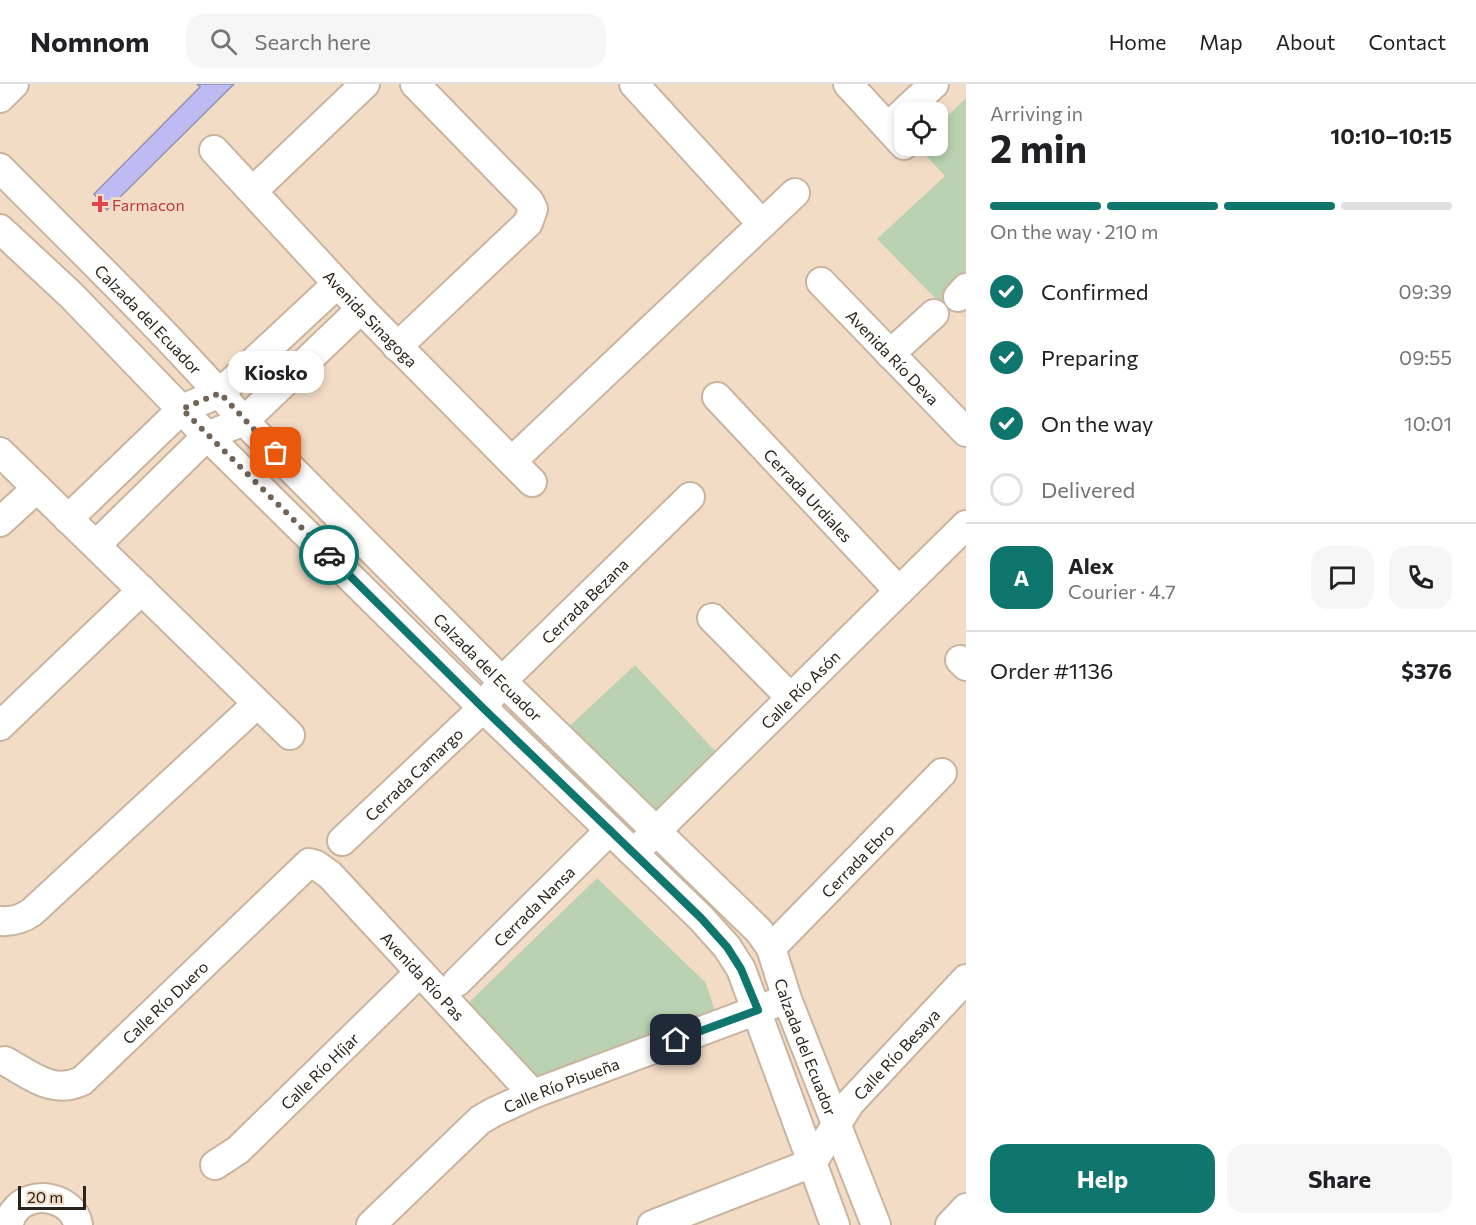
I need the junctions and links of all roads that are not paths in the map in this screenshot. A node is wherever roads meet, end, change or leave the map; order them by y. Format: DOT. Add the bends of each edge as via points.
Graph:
graph roads {
  1 [pos="14,84"];
  2 [pos="366,84"];
  3 [pos="415,84"];
  4 [pos="634,84"];
  5 [pos="848,84"];
  6 [pos="934,84"];
  7 [pos="0,98"];
  8 [pos="925,102"];
  9 [pos="894,133"];
  10 [pos="214,150"];
  11 [pos="0,168"];
  12 [pos="254,191"];
  13 [pos="795,193"];
  14 [pos="762,224"];
  15 [pos="0,229"];
  16 [pos="101,270"];
  17 [pos="821,282"];
  18 [pos="338,284"];
  19 [pos="71,295"];
  20 [pos="361,309"];
  21 [pos="934,314"];
  22 [pos="397,347"];
  23 [pos="890,354"];
  24 [pos="220,393"];
  25 [pos="717,397"];
  26 [pos="182,409"];
  27 [pos="244,421"];
  28 [pos="966,432"];
  29 [pos="207,436"];
  30 [pos="0,452"];
  31 [pos="512,461"];
  32 [pos="531,482"];
  33 [pos="36,488"];
  34 [pos="690,497"];
  35 [pos="69,519"];
  36 [pos="0,522"];
  37 [pos="966,525"];
  38 [pos="96,545"];
  39 [pos="401,580"];
  40 [pos="142,590"];
  41 [pos="899,591"];
  42 [pos="378,603"];
  43 [pos="711,618"];
  44 [pos="502,681"];
  45 [pos="790,697"];
  46 [pos="257,704"];
  47 [pos="483,708"];
  48 [pos="0,726"];
  49 [pos="290,735"];
  50 [pos="942,773"];
  51 [pos="610,830"];
  52 [pos="657,830"];
  53 [pos="342,841"];
  54 [pos="634,853"];
  55 [pos="309,863"];
  56 [pos="0,921"];
  57 [pos="771,948"];
  58 [pos="420,972"];
  59 [pos="966,980"];
  60 [pos="457,982"];
  61 [pos="787,999"];
  62 [pos="758,1010"];
  63 [pos="5,1061"];
  64 [pos="533,1094"];
  65 [pos="837,1123"];
  66 [pos="812,1163"];
  67 [pos="215,1165"];
  68 [pos="966,1208"];
  69 [pos="8,1225"];
  70 [pos="78,1225"];
  71 [pos="370,1225"];
  72 [pos="652,1225"];
  73 [pos="835,1225"];
  74 [pos="876,1225"];
  75 [pos="951,1225"];
  1 -- 7 [label="street"];
  2 -- 12 [label="street"];
  3 -- 22 [label="street" via="533,209 528,224"];
  4 -- 14 [label="street"];
  5 -- 9 [label="street"];
  6 -- 8 [label="street"];
  10 -- 12 [label="street, Avenida Sinagoga"];
  11 -- 16 [label="street, Calzada del Ecuador"];
  12 -- 18 [label="street, Avenida Sinagoga"];
  13 -- 14 [label="street"];
  14 -- 31 [label="street"];
  15 -- 19 [label="street, Calzada del Ecuador"];
  16 -- 19 [label="street"];
  16 -- 24 [label="street, Calzada del Ecuador"];
  17 -- 23 [label="street, Avenida Río Deva"];
  18 -- 20 [label="street, Avenida Sinagoga"];
  18 -- 24 [label="street"];
  19 -- 26 [label="street, Calzada del Ecuador"];
  20 -- 22 [label="street, Avenida Sinagoga"];
  20 -- 27 [label="street"];
  21 -- 23 [label="street"];
  22 -- 31 [label="street, Avenida Sinagoga"];
  23 -- 28 [label="street, Avenida Río Deva"];
  24 -- 26 [label="street"];
  24 -- 27 [label="street, Calzada del Ecuador"];
  25 -- 41 [label="street, Cerrada Urdiales"];
  26 -- 29 [label="street, Calzada del Ecuador"];
  26 -- 35 [label="street"];
  27 -- 29 [label="street"];
  27 -- 39 [label="street, Calzada del Ecuador"];
  29 -- 38 [label="street"];
  29 -- 42 [label="street, Calzada del Ecuador"];
  30 -- 33 [label="street"];
  31 -- 32 [label="street, Avenida Sinagoga"];
  33 -- 35 [label="street"];
  33 -- 36 [label="street"];
  34 -- 44 [label="street, Cerrada Bezana"];
  35 -- 38 [label="street"];
  37 -- 41 [label="street, Calle Río Asón"];
  38 -- 40 [label="street"];
  39 -- 42 [label="street"];
  39 -- 44 [label="street, Calzada del Ecuador"];
  40 -- 46 [label="street"];
  40 -- 48 [label="street"];
  41 -- 45 [label="street, Calle Río Asón"];
  42 -- 47 [label="street, Calzada del Ecuador"];
  43 -- 45 [label="street"];
  44 -- 47 [label="street, Cerrada Bezana"];
  44 -- 52 [label="street, Calzada del Ecuador"];
  45 -- 52 [label="street, Calle Río Asón"];
  46 -- 49 [label="street"];
  46 -- 56 [label="street" via="32,912 24,918"];
  47 -- 51 [label="street, Calzada del Ecuador"];
  47 -- 53 [label="street, Cerrada Camargo"];
  50 -- 57 [label="street, Cerrada Ebro"];
  51 -- 54 [label="street, Calzada del Ecuador"];
  51 -- 60 [label="street, Cerrada Nansa"];
  52 -- 54 [label="street, Calle Río Asón"];
  52 -- 57 [label="street, Calzada del Ecuador" via="759,931"];
  54 -- 62 [label="street, Calzada del Ecuador" via="727,947"];
  55 -- 58 [label="street, Avenida Río Pas" via="330,875"];
  55 -- 63 [label="street, Calle Río Duero" via="82,1081 70,1086 48,1084"];
  57 -- 61 [label="street, Calzada del Ecuador"];
  58 -- 64 [label="street, Avenida Río Pas"];
  58 -- 67 [label="street, Calle Río Híjar" via="238,1150"];
  59 -- 65 [label="street, Calle Río Besaya" via="850,1103"];
  61 -- 62 [label="street, Calle Río Pisueña"];
  61 -- 65 [label="street, Calzada del Ecuador"];
  62 -- 64 [label="street, Calle Río Pisueña"];
  62 -- 66 [label="street, Calzada del Ecuador"];
  64 -- 71 [label="street, Calle Río Pisueña" via="480,1120"];
  65 -- 66 [label="street, Calle Río Besaya"];
  65 -- 74 [label="street, Calzada del Ecuador"];
  66 -- 72 [label="street"];
  66 -- 73 [label="street, Calzada del Ecuador"];
  68 -- 75 [label="street"];
  69 -- 70 [label="street" via="14,1210 27,1201 42,1198 71,1208"];
}
